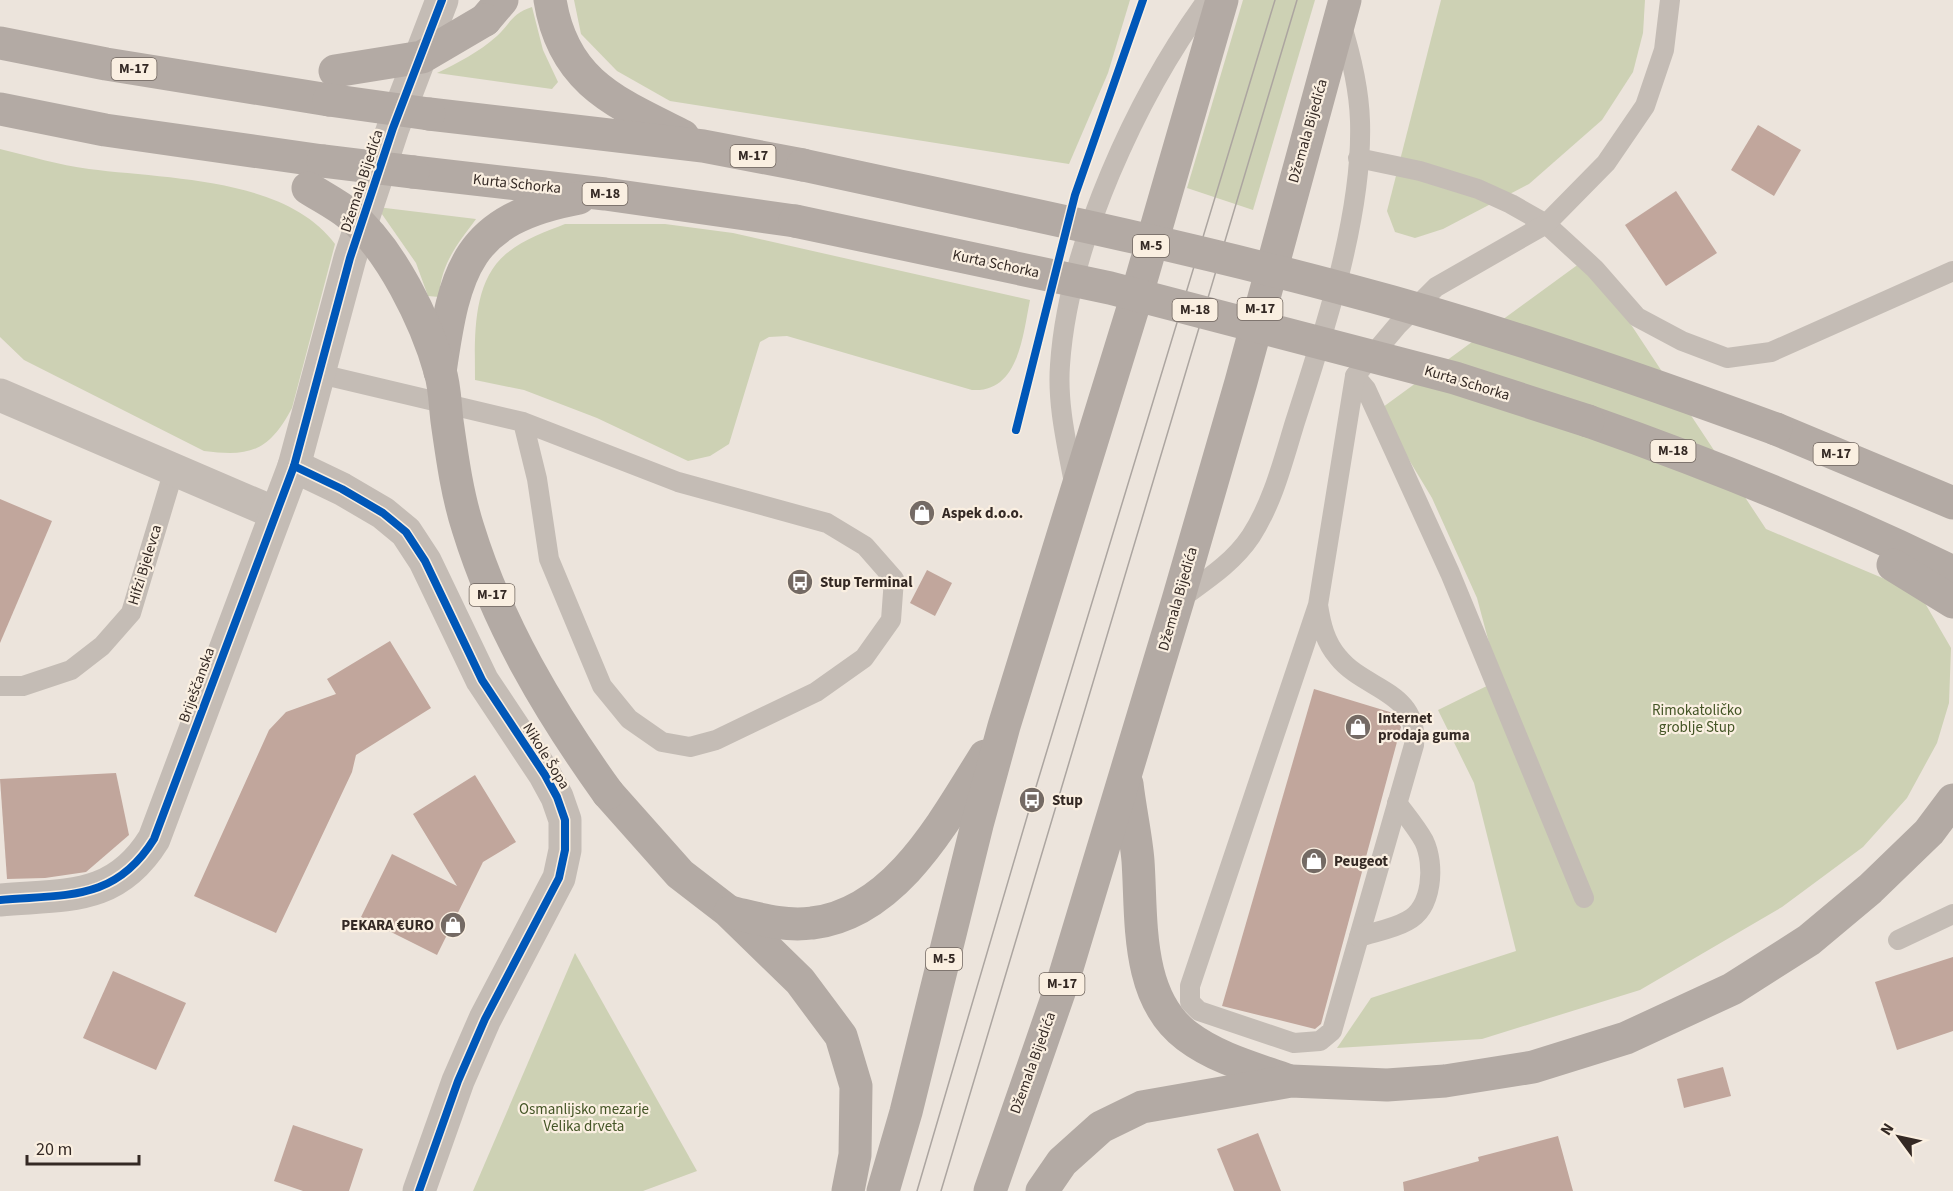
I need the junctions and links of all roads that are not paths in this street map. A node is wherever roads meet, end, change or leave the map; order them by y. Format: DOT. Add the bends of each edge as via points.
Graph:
graph roads {
  1 [pos="442,0"];
  2 [pos="550,0"];
  3 [pos="1206,0"];
  4 [pos="1222,0"];
  5 [pos="1670,0"];
  6 [pos="1342,9"];
  7 [pos="493,10"];
  8 [pos="0,43"];
  9 [pos="332,86"];
  10 [pos="0,109"];
  11 [pos="703,146"];
  12 [pos="1358,158"];
  13 [pos="315,175"];
  14 [pos="605,194"];
  15 [pos="1546,224"];
  16 [pos="1953,271"];
  17 [pos="440,372"];
  18 [pos="320,374"];
  19 [pos="1355,376"];
  20 [pos="0,394"];
  21 [pos="523,422"];
  22 [pos="294,466"];
  23 [pos="174,470"];
  24 [pos="1953,477"];
  25 [pos="1895,479"];
  26 [pos="1075,491"];
  27 [pos="1953,503"];
  28 [pos="275,513"];
  29 [pos="1855,524"];
  30 [pos="1953,572"];
  31 [pos="1178,600"];
  32 [pos="1953,602"];
  33 [pos="1318,605"];
  34 [pos="0,686"];
  35 [pos="1004,726"];
  36 [pos="1126,775"];
  37 [pos="1953,787"];
  38 [pos="1953,800"];
  39 [pos="1397,803"];
  40 [pos="1929,832"];
  41 [pos="1584,898"];
  42 [pos="0,900"];
  43 [pos="728,911"];
  44 [pos="1953,914"];
  45 [pos="1359,937"];
  46 [pos="1898,940"];
  47 [pos="1291,1081"];
  48 [pos="418,1191"];
  49 [pos="848,1191"];
  50 [pos="883,1191"];
  51 [pos="990,1191"];
  52 [pos="1042,1191"];
  1 -- 18 [label="street, Džemala Bijedića" via="393,128 350,258"];
  2 -- 11 [label="main road" via="565,52 586,78 619,103"];
  3 -- 26 [label="lane" via="1134,125 1084,246 1070,300 1060,366 1063,426"];
  4 -- 26 [label="main road, M-5" via="1133,308"];
  5 -- 15 [label="lane" via="1664,50 1645,106 1606,162"];
  6 -- 12 [label="lane" via="1354,66 1360,122"];
  6 -- 31 [label="main road, Džemala Bijedića / M-17"];
  7 -- 9 [label="main road, bridge" via="422,57"];
  8 -- 9 [label="main road, M-17" via="269,92"];
  9 -- 11 [label="main road, M-17, bridge" via="429,114"];
  10 -- 13 [label="main road, Kurta Schorka / M-18" via="232,150"];
  11 -- 25 [label="main road, M-17, bridge" via="1116,234 1350,290 1623,373 1776,429"];
  12 -- 15 [label="lane" via="1478,189"];
  12 -- 31 [label="lane" via="1345,247 1309,379 1269,503 1232,561"];
  13 -- 14 [label="main road, Kurta Schorka / M-18, bridge" via="413,172"];
  13 -- 17 [label="main road, M-17, bridge" via="391,261"];
  14 -- 17 [label="main road" via="546,204 502,224 478,245 462,271 450,307"];
  14 -- 29 [label="main road, Kurta Schorka / M-18, bridge" via="795,221 1110,288 1331,344 1455,378 1588,421"];
  15 -- 16 [label="lane" via="1595,269 1637,317 1682,341 1727,358 1771,352"];
  15 -- 19 [label="lane" via="1436,287 1396,326"];
  17 -- 43 [label="main road, M-17, bridge" via="467,527 497,606 531,675 608,792 680,874"];
  18 -- 21 [label="lane"];
  18 -- 22 [label="street, Briješčanska"];
  19 -- 33 [label="lane"];
  19 -- 41 [label="lane" via="1366,389 1450,573"];
  20 -- 23 [label="street"];
  21 -- 21 [label="lane" via="537,479 549,559 602,686 629,719 662,742 690,747 716,740 816,692 864,658 891,620 894,579 865,546 827,523 678,482"];
  22 -- 28 [label="street, Briješčanska"];
  22 -- 48 [label="street, Nikole Šopa" via="383,513 406,532 425,561 482,680 544,775 565,820 565,850 559,878 485,1019"];
  23 -- 28 [label="street"];
  23 -- 34 [label="lane, Hifzi Bjelevca" via="130,613 102,646 71,670 23,686"];
  24 -- 25 [label="main road, M-17" via="1934,481"];
  25 -- 27 [label="main road"];
  26 -- 35 [label="main road, M-5"];
  28 -- 42 [label="street, Briješčanska" via="163,820 140,861 125,875 101,887"];
  29 -- 30 [label="main road, Kurta Schorka / M-18"];
  29 -- 32 [label="main road" via="1886,561"];
  31 -- 36 [label="main road, Džemala Bijedića / M-17"];
  33 -- 39 [label="lane" via="1322,629 1338,657 1410,711 1414,745"];
  33 -- 45 [label="lane" via="1190,986 1190,1002 1198,1011 1294,1043 1320,1041 1332,1031"];
  35 -- 43 [label="main road" via="909,867 879,894 846,915 811,923 778,923"];
  35 -- 50 [label="main road, M-5"];
  36 -- 47 [label="main road" via="1142,943 1152,984 1165,1010 1185,1035 1219,1056"];
  36 -- 51 [label="main road, Džemala Bijedića / M-17" via="1064,978"];
  37 -- 40 [label="main road"];
  38 -- 40 [label="main road"];
  39 -- 45 [label="lane"];
  39 -- 45 [label="lane" via="1425,842 1430,869 1428,891 1422,907 1409,921"];
  40 -- 47 [label="main road" via="1870,889 1809,939 1732,989 1626,1038 1533,1067 1445,1082 1387,1085"];
  43 -- 49 [label="main road, M-17" via="800,981 841,1036 856,1086 855,1155"];
  44 -- 46 [label="lane"];
  47 -- 52 [label="main road" via="1142,1107 1101,1127 1062,1162"];
}
